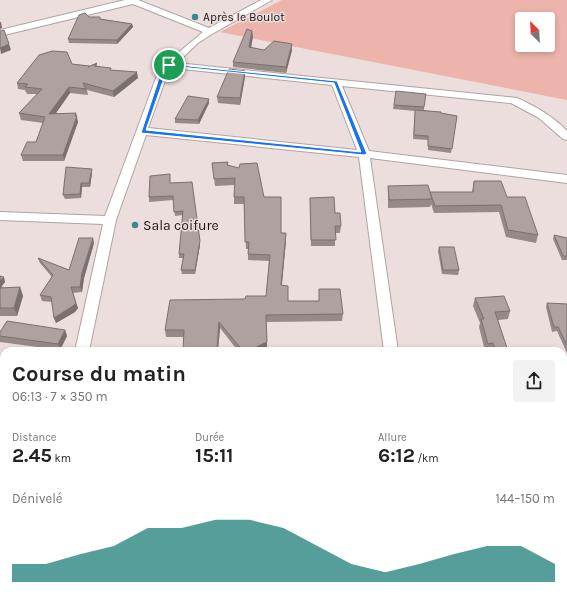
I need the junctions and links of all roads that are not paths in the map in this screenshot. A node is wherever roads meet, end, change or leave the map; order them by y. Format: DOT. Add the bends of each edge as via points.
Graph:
graph roads {
  1 [pos="268,0"];
  2 [pos="132,1"];
  3 [pos="208,31"];
  4 [pos="0,32"];
  5 [pos="169,65"];
  6 [pos="336,82"];
  7 [pos="143,132"];
  8 [pos="567,138"];
  9 [pos="364,154"];
  10 [pos="567,179"];
  11 [pos="0,216"];
  12 [pos="110,220"];
  13 [pos="83,347"];
  14 [pos="390,347"];
  1 -- 3 [label="street"];
  2 -- 3 [label="street"];
  2 -- 4 [label="street"];
  3 -- 5 [label="street"];
  5 -- 6 [label="street"];
  5 -- 7 [label="street" via="161,78"];
  6 -- 8 [label="street" via="513,100 534,108 557,125"];
  6 -- 9 [label="street"];
  7 -- 9 [label="street"];
  7 -- 12 [label="street"];
  9 -- 10 [label="street"];
  9 -- 14 [label="street"];
  11 -- 12 [label="street"];
  12 -- 13 [label="street"];
}
